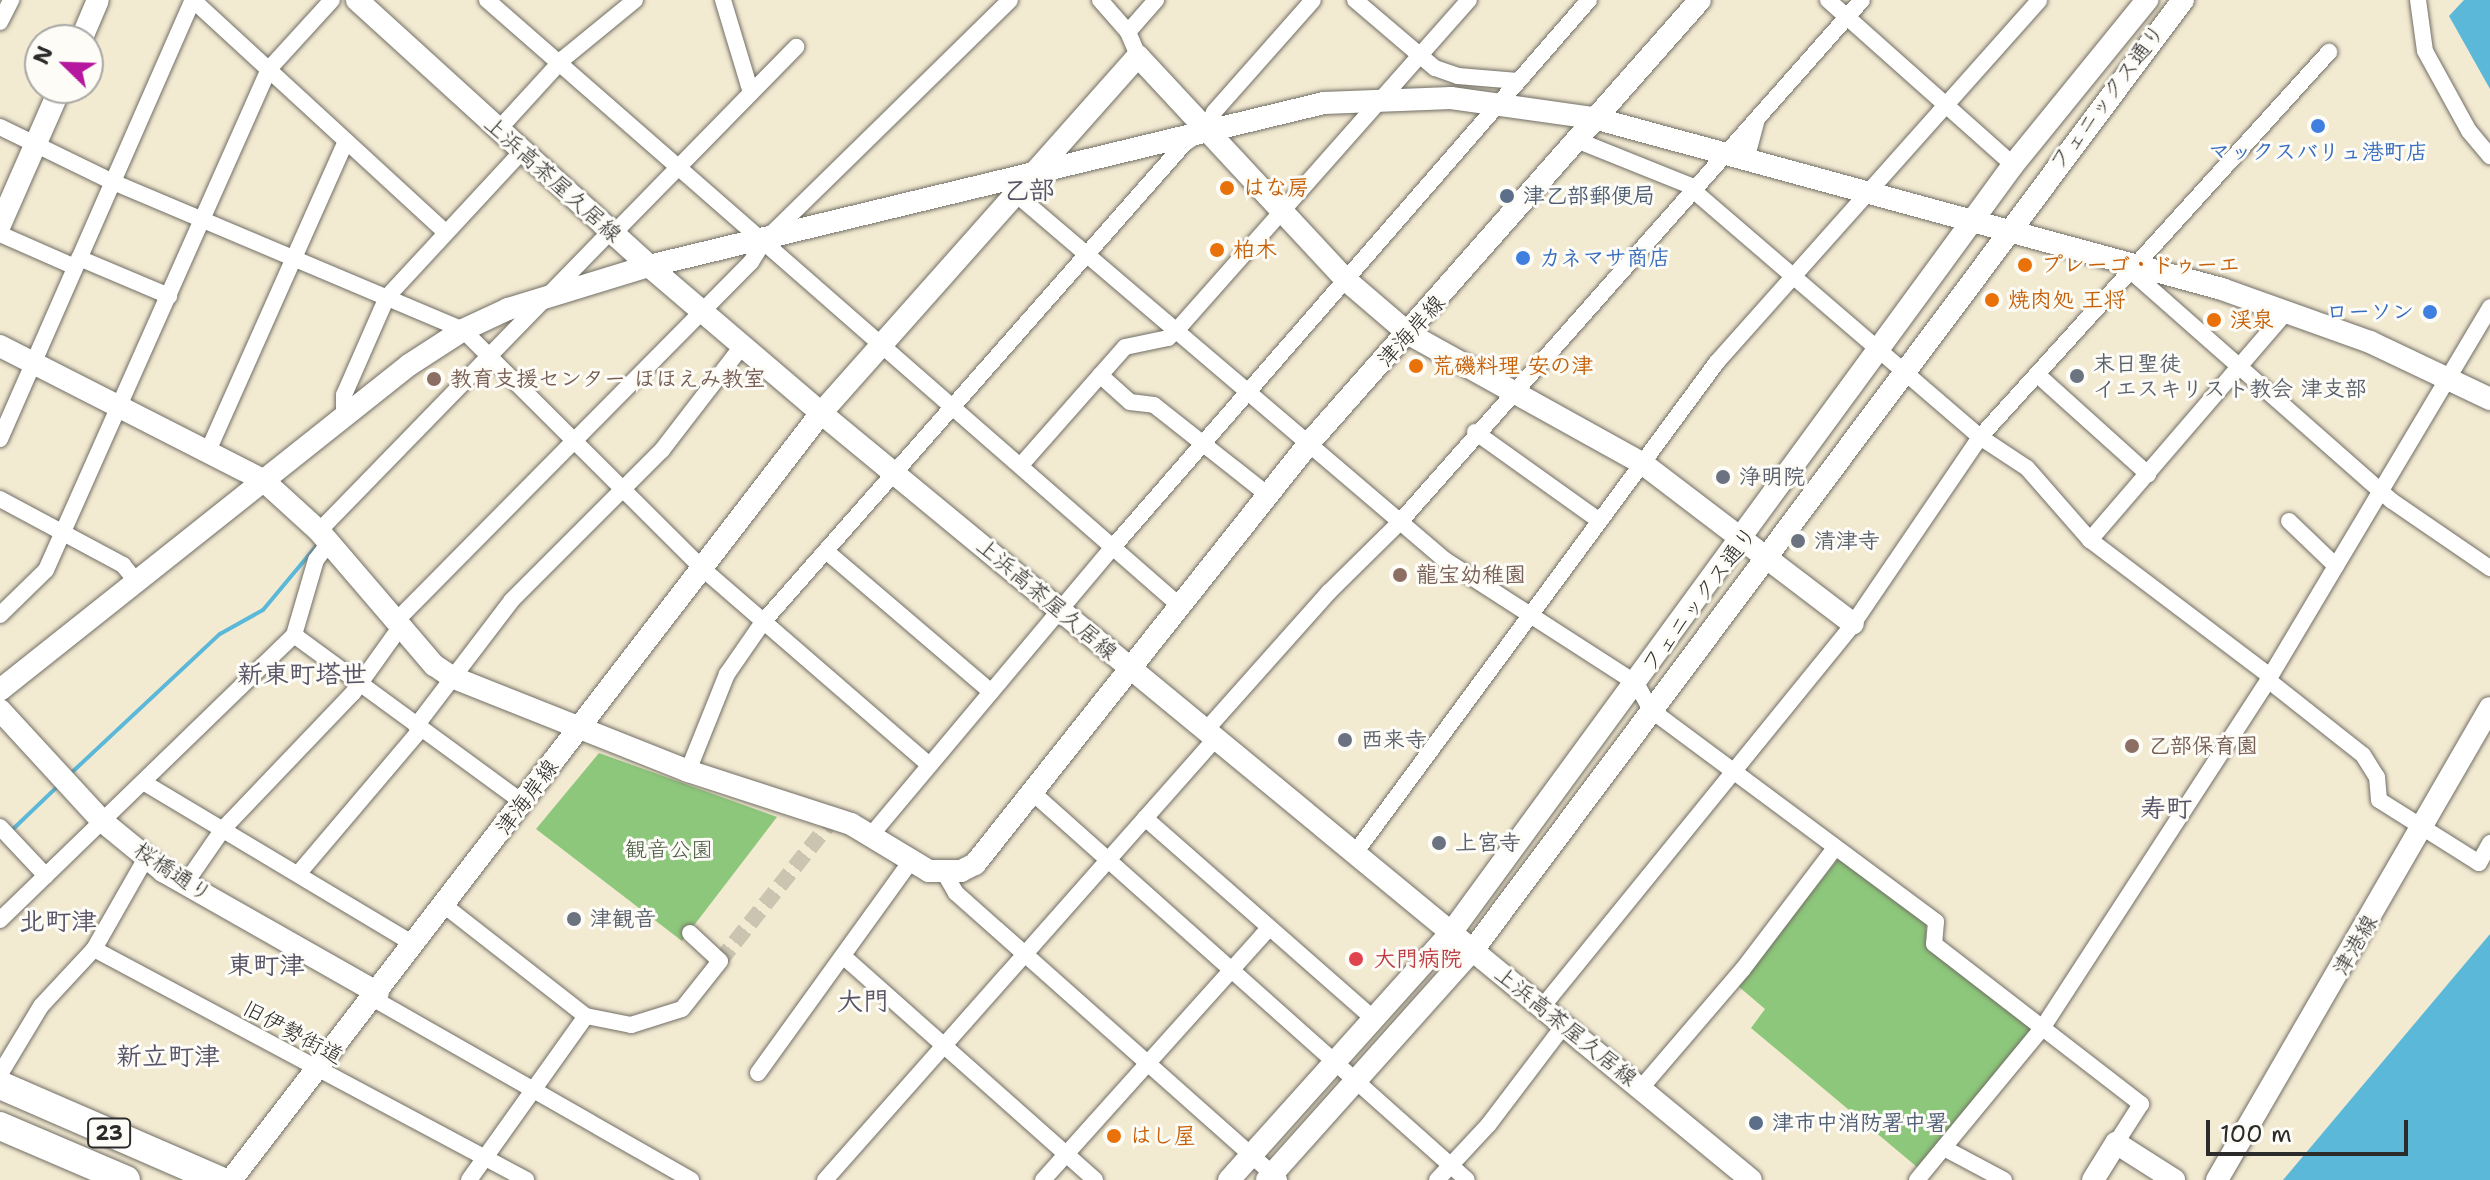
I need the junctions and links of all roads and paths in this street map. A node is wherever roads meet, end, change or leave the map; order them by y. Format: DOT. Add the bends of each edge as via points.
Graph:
graph roads {
  1 [pos="11,0"];
  2 [pos="98,0"];
  3 [pos="193,0"];
  4 [pos="332,0"];
  5 [pos="357,0"];
  6 [pos="487,0"];
  7 [pos="635,0"];
  8 [pos="723,0"];
  9 [pos="1010,0"];
  10 [pos="1100,0"];
  11 [pos="1156,0"];
  12 [pos="1313,0"];
  13 [pos="1355,0"];
  14 [pos="1469,0"];
  15 [pos="1589,0"];
  16 [pos="1700,0"];
  17 [pos="1828,0"];
  18 [pos="1862,0"];
  19 [pos="2039,0"];
  20 [pos="2147,0"];
  21 [pos="2183,0"];
  22 [pos="2418,0"];
  23 [pos="1847,17"];
  24 [pos="0,22"];
  25 [pos="88,24"];
  26 [pos="1128,32"];
  27 [pos="796,47"];
  28 [pos="2329,52"];
  29 [pos="1138,56"];
  30 [pos="1417,57"];
  31 [pos="560,63"];
  32 [pos="269,69"];
  33 [pos="1518,81"];
  34 [pos="751,93"];
  35 [pos="1382,97"];
  36 [pos="1501,101"];
  37 [pos="53,104"];
  38 [pos="1946,105"];
  39 [pos="1594,118"];
  40 [pos="0,127"];
  41 [pos="1207,128"];
  42 [pos="499,129"];
  43 [pos="346,141"];
  44 [pos="1579,141"];
  45 [pos="34,148"];
  46 [pos="522,151"];
  47 [pos="2490,156"];
  48 [pos="1735,157"];
  49 [pos="2013,165"];
  50 [pos="679,166"];
  51 [pos="1040,168"];
  52 [pos="113,182"];
  53 [pos="1695,189"];
  54 [pos="1866,193"];
  55 [pos="1017,195"];
  56 [pos="1281,211"];
  57 [pos="202,219"];
  58 [pos="1975,223"];
  59 [pos="0,225"];
  60 [pos="2007,231"];
  61 [pos="445,232"];
  62 [pos="612,233"];
  63 [pos="0,234"];
  64 [pos="764,241"];
  65 [pos="1087,255"];
  66 [pos="293,258"];
  67 [pos="77,263"];
  68 [pos="649,266"];
  69 [pos="2134,269"];
  70 [pos="1791,277"];
  71 [pos="1346,280"];
  72 [pos="556,294"];
  73 [pos="169,296"];
  74 [pos="387,297"];
  75 [pos="2490,307"];
  76 [pos="2288,310"];
  77 [pos="702,312"];
  78 [pos="463,330"];
  79 [pos="1176,331"];
  80 [pos="1409,334"];
  81 [pos="881,343"];
  82 [pos="0,346"];
  83 [pos="742,346"];
  84 [pos="1880,352"];
  85 [pos="493,362"];
  86 [pos="33,363"];
  87 [pos="2240,369"];
  88 [pos="1903,371"];
  89 [pos="1100,375"];
  90 [pos="2039,376"];
  91 [pos="2448,377"];
  92 [pos="1250,391"];
  93 [pos="1513,392"];
  94 [pos="2490,399"];
  95 [pos="952,406"];
  96 [pos="119,408"];
  97 [pos="821,413"];
  98 [pos="344,416"];
  99 [pos="1475,432"];
  100 [pos="1980,437"];
  101 [pos="0,439"];
  102 [pos="572,441"];
  103 [pos="1310,442"];
  104 [pos="1204,443"];
  105 [pos="208,451"];
  106 [pos="1642,463"];
  107 [pos="1021,465"];
  108 [pos="895,472"];
  109 [pos="2148,474"];
  110 [pos="263,480"];
  111 [pos="620,489"];
  112 [pos="2380,492"];
  113 [pos="1268,495"];
  114 [pos="0,499"];
  115 [pos="1600,521"];
  116 [pos="2289,521"];
  117 [pos="1399,523"];
  118 [pos="63,532"];
  119 [pos="324,537"];
  120 [pos="1742,540"];
  121 [pos="2090,540"];
  122 [pos="1113,547"];
  123 [pos="826,551"];
  124 [pos="1763,557"];
  125 [pos="2336,566"];
  126 [pos="2490,568"];
  127 [pos="703,569"];
  128 [pos="136,581"];
  129 [pos="1180,606"];
  130 [pos="1060,609"];
  131 [pos="0,615"];
  132 [pos="1531,618"];
  133 [pos="763,622"];
  134 [pos="398,624"];
  135 [pos="1853,624"];
  136 [pos="294,635"];
  137 [pos="1130,669"];
  138 [pos="452,677"];
  139 [pos="2269,678"];
  140 [pos="360,683"];
  141 [pos="1636,683"];
  142 [pos="0,690"];
  143 [pos="991,692"];
  144 [pos="2490,708"];
  145 [pos="0,710"];
  146 [pos="1651,710"];
  147 [pos="419,727"];
  148 [pos="579,729"];
  149 [pos="1211,734"];
  150 [pos="929,765"];
  151 [pos="688,771"];
  152 [pos="1734,773"];
  153 [pos="143,782"];
  154 [pos="1033,793"];
  155 [pos="522,802"];
  156 [pos="1145,818"];
  157 [pos="102,821"];
  158 [pos="2423,826"];
  159 [pos="0,827"];
  160 [pos="223,829"];
  161 [pos="872,834"];
  162 [pos="2490,843"];
  163 [pos="1834,849"];
  164 [pos="1355,853"];
  165 [pos="146,858"];
  166 [pos="1107,860"];
  167 [pos="910,862"];
  168 [pos="298,874"];
  169 [pos="945,874"];
  170 [pos="46,876"];
  171 [pos="185,884"];
  172 [pos="445,906"];
  173 [pos="0,920"];
  174 [pos="1269,928"];
  175 [pos="1453,930"];
  176 [pos="690,933"];
  177 [pos="415,945"];
  178 [pos="94,949"];
  179 [pos="1473,950"];
  180 [pos="1023,954"];
  181 [pos="843,956"];
  182 [pos="1231,970"];
  183 [pos="376,996"];
  184 [pos="1543,1006"];
  185 [pos="586,1016"];
  186 [pos="1374,1019"];
  187 [pos="1565,1024"];
  188 [pos="2043,1027"];
  189 [pos="942,1045"];
  190 [pos="1336,1061"];
  191 [pos="1147,1064"];
  192 [pos="317,1071"];
  193 [pos="758,1073"];
  194 [pos="0,1074"];
  195 [pos="1356,1080"];
  196 [pos="0,1085"];
  197 [pos="1641,1088"];
  198 [pos="533,1089"];
  199 [pos="0,1126"];
  200 [pos="2116,1143"];
  201 [pos="1944,1148"];
  202 [pos="1066,1154"];
  203 [pos="1251,1156"];
  204 [pos="483,1157"];
  205 [pos="1450,1165"];
  206 [pos="1272,1178"];
  207 [pos="126,1180"];
  208 [pos="218,1180"];
  209 [pos="231,1180"];
  210 [pos="469,1180"];
  211 [pos="526,1180"];
  212 [pos="691,1180"];
  213 [pos="825,1180"];
  214 [pos="1043,1180"];
  215 [pos="1095,1180"];
  216 [pos="1229,1180"];
  217 [pos="1437,1180"];
  218 [pos="1467,1180"];
  219 [pos="1751,1180"];
  220 [pos="1917,1180"];
  221 [pos="2004,1180"];
  222 [pos="2093,1180"];
  223 [pos="2174,1180"];
  224 [pos="2217,1180"];
  1 -- 24 [label="street"];
  2 -- 25 [label="street"];
  3 -- 32 [label="street"];
  3 -- 52 [label="street"];
  4 -- 32 [label="street"];
  5 -- 42 [label="street, 上浜高茶屋久居線"];
  6 -- 31 [label="street"];
  7 -- 31 [label="street"];
  8 -- 34 [label="street"];
  9 -- 64 [label="street"];
  10 -- 26 [label="street"];
  11 -- 26 [label="street"];
  12 -- 41 [label="street" via="1214,112"];
  13 -- 30 [label="street"];
  14 -- 30 [label="street"];
  15 -- 33 [label="street"];
  16 -- 39 [label="street, 津海岸線"];
  17 -- 23 [label="street"];
  18 -- 23 [label="street"];
  19 -- 38 [label="street"];
  20 -- 49 [label="street, フェニックス通り"];
  21 -- 60 [label="street, フェニックス通り"];
  22 -- 47 [label="street" via="2425,51 2469,131"];
  23 -- 38 [label="street"];
  23 -- 48 [label="street" via="1759,113"];
  26 -- 29 [label="street"];
  27 -- 34 [label="street"];
  28 -- 69 [label="street"];
  29 -- 41 [label="street"];
  29 -- 51 [label="street, 津海岸線"];
  30 -- 33 [label="street" via="1458,76"];
  30 -- 35 [label="street"];
  31 -- 42 [label="street"];
  31 -- 50 [label="street"];
  32 -- 43 [label="street"];
  32 -- 57 [label="street"];
  33 -- 36 [label="street"];
  34 -- 50 [label="street"];
  35 -- 36 [label="street"];
  35 -- 41 [label="street" via="1274,112"];
  35 -- 56 [label="street"];
  36 -- 39 [label="street"];
  36 -- 71 [label="street"];
  37 -- 45 [label="street"];
  38 -- 49 [label="street"];
  38 -- 54 [label="street"];
  39 -- 44 [label="street, 津海岸線"];
  39 -- 48 [label="street"];
  40 -- 45 [label="street"];
  41 -- 51 [label="street"];
  41 -- 56 [label="street"];
  41 -- 65 [label="street" via="1184,144"];
  42 -- 46 [label="street, 上浜高茶屋久居線"];
  43 -- 61 [label="street"];
  43 -- 66 [label="street"];
  44 -- 53 [label="street"];
  44 -- 80 [label="street, 津海岸線"];
  45 -- 52 [label="street"];
  45 -- 59 [label="street"];
  46 -- 61 [label="street"];
  46 -- 62 [label="street, 上浜高茶屋久居線"];
  48 -- 53 [label="street"];
  48 -- 54 [label="street"];
  49 -- 58 [label="street, フェニックス通り"];
  50 -- 62 [label="street"];
  50 -- 64 [label="street"];
  51 -- 55 [label="street, 津海岸線"];
  51 -- 64 [label="street"];
  52 -- 57 [label="street"];
  52 -- 67 [label="street"];
  53 -- 70 [label="street"];
  53 -- 93 [label="street"];
  54 -- 58 [label="street"];
  54 -- 70 [label="street"];
  55 -- 65 [label="street"];
  55 -- 81 [label="street, 津海岸線"];
  56 -- 71 [label="street"];
  56 -- 79 [label="street"];
  57 -- 66 [label="street"];
  57 -- 73 [label="street"];
  58 -- 60 [label="street"];
  58 -- 84 [label="street, フェニックス通り"];
  60 -- 69 [label="street"];
  60 -- 88 [label="street, フェニックス通り"];
  61 -- 74 [label="street"];
  62 -- 68 [label="street, 上浜高茶屋久居線"];
  62 -- 72 [label="street"];
  63 -- 67 [label="street"];
  64 -- 68 [label="street"];
  64 -- 77 [label="street" via="751,262"];
  64 -- 81 [label="street"];
  65 -- 79 [label="street"];
  65 -- 95 [label="street"];
  66 -- 74 [label="street"];
  66 -- 105 [label="street"];
  67 -- 73 [label="street"];
  67 -- 86 [label="street"];
  68 -- 72 [label="street"];
  68 -- 77 [label="street, 上浜高茶屋久居線"];
  69 -- 76 [label="street"];
  69 -- 87 [label="street"];
  69 -- 90 [label="street"];
  70 -- 84 [label="street"];
  70 -- 106 [label="street" via="1717,362"];
  71 -- 80 [label="street"];
  71 -- 92 [label="street"];
  72 -- 78 [label="street"];
  72 -- 85 [label="street"];
  73 -- 96 [label="street"];
  74 -- 78 [label="street"];
  74 -- 98 [label="street" via="344,395"];
  75 -- 91 [label="street"];
  76 -- 87 [label="street"];
  76 -- 91 [label="street"];
  77 -- 83 [label="street, 上浜高茶屋久居線"];
  77 -- 102 [label="street"];
  78 -- 85 [label="street"];
  78 -- 98 [label="street"];
  79 -- 89 [label="street" via="1168,338 1125,347"];
  79 -- 92 [label="street"];
  80 -- 93 [label="street"];
  80 -- 103 [label="street, 津海岸線"];
  81 -- 95 [label="street"];
  81 -- 97 [label="street, 津海岸線"];
  82 -- 86 [label="street"];
  83 -- 97 [label="street, 上浜高茶屋久居線"];
  83 -- 111 [label="street" via="662,450"];
  84 -- 88 [label="street"];
  84 -- 120 [label="street, フェニックス通り"];
  85 -- 102 [label="street"];
  85 -- 119 [label="street"];
  86 -- 96 [label="street"];
  86 -- 101 [label="street"];
  87 -- 109 [label="street"];
  87 -- 112 [label="street"];
  88 -- 100 [label="street"];
  88 -- 124 [label="street, フェニックス通り"];
  89 -- 104 [label="street" via="1130,402 1154,405"];
  89 -- 107 [label="street"];
  90 -- 100 [label="street"];
  90 -- 109 [label="street"];
  91 -- 94 [label="street"];
  91 -- 112 [label="street"];
  92 -- 103 [label="street"];
  92 -- 104 [label="street"];
  93 -- 99 [label="street"];
  93 -- 106 [label="street"];
  95 -- 107 [label="street"];
  95 -- 108 [label="street"];
  96 -- 105 [label="street"];
  96 -- 118 [label="street"];
  97 -- 108 [label="street, 上浜高茶屋久居線"];
  97 -- 127 [label="street, 津海岸線"];
  98 -- 110 [label="street"];
  99 -- 115 [label="street"];
  99 -- 117 [label="street"];
  100 -- 121 [label="street" via="2027,468"];
  100 -- 135 [label="street"];
  102 -- 111 [label="street"];
  102 -- 134 [label="street"];
  103 -- 113 [label="street, 津海岸線"];
  103 -- 117 [label="street"];
  104 -- 113 [label="street"];
  104 -- 122 [label="street"];
  105 -- 110 [label="street"];
  106 -- 115 [label="street"];
  106 -- 120 [label="street"];
  107 -- 122 [label="street"];
  108 -- 123 [label="street"];
  108 -- 130 [label="street, 上浜高茶屋久居線"];
  109 -- 121 [label="street"];
  110 -- 119 [label="street"];
  110 -- 128 [label="street"];
  111 -- 127 [label="street"];
  111 -- 138 [label="street" via="512,600"];
  112 -- 125 [label="street"];
  112 -- 126 [label="street"];
  113 -- 129 [label="street, 津海岸線"];
  114 -- 118 [label="street"];
  115 -- 132 [label="street"];
  116 -- 125 [label="street"];
  117 -- 132 [label="street"];
  117 -- 149 [label="street" via="1308,615"];
  118 -- 128 [label="street" via="123,565"];
  118 -- 131 [label="street" via="31,589"];
  119 -- 134 [label="street"];
  119 -- 136 [label="street"];
  120 -- 124 [label="street"];
  120 -- 141 [label="street, フェニックス通り"];
  121 -- 139 [label="street"];
  122 -- 129 [label="street"];
  122 -- 130 [label="street"];
  123 -- 133 [label="street"];
  123 -- 143 [label="street"];
  124 -- 135 [label="street"];
  124 -- 146 [label="street, フェニックス通り"];
  125 -- 139 [label="street"];
  127 -- 133 [label="street"];
  127 -- 148 [label="street, 津海岸線"];
  128 -- 142 [label="street"];
  129 -- 137 [label="street, 津海岸線"];
  130 -- 137 [label="street, 上浜高茶屋久居線"];
  130 -- 143 [label="street"];
  132 -- 141 [label="street"];
  132 -- 164 [label="street"];
  133 -- 150 [label="street"];
  133 -- 151 [label="street" via="727,674"];
  134 -- 138 [label="street" via="434,665"];
  134 -- 140 [label="street"];
  135 -- 152 [label="street"];
  136 -- 140 [label="street"];
  136 -- 153 [label="street"];
  137 -- 149 [label="street, 上浜高茶屋久居線"];
  137 -- 154 [label="street, 津海岸線"];
  138 -- 147 [label="street"];
  138 -- 148 [label="street"];
  139 -- 158 [label="street" via="2363,755 2377,777 2379,800"];
  139 -- 188 [label="street"];
  140 -- 147 [label="street"];
  140 -- 160 [label="street"];
  141 -- 146 [label="street"];
  141 -- 175 [label="street, フェニックス通り"];
  143 -- 150 [label="street"];
  144 -- 158 [label="street, 津港線"];
  145 -- 157 [label="street, 桜橋通り"];
  146 -- 152 [label="street"];
  146 -- 179 [label="street, フェニックス通り"];
  147 -- 155 [label="street"];
  147 -- 168 [label="street"];
  148 -- 151 [label="street"];
  148 -- 155 [label="street, 津海岸線"];
  149 -- 156 [label="street"];
  149 -- 164 [label="street, 上浜高茶屋久居線"];
  150 -- 161 [label="street"];
  151 -- 161 [label="street"];
  152 -- 163 [label="street"];
  152 -- 184 [label="street"];
  153 -- 157 [label="street"];
  153 -- 160 [label="street"];
  154 -- 166 [label="street"];
  154 -- 169 [label="street, 津海岸線" via="975,864"];
  155 -- 172 [label="street, 津海岸線"];
  156 -- 166 [label="street"];
  156 -- 174 [label="street"];
  157 -- 165 [label="street, 桜橋通り"];
  157 -- 170 [label="street"];
  158 -- 162 [label="street" via="2479,863"];
  158 -- 224 [label="street, 津港線"];
  159 -- 170 [label="street"];
  160 -- 168 [label="street"];
  160 -- 171 [label="street"];
  161 -- 167 [label="street"];
  163 -- 188 [label="street" via="1936,922 1934,944"];
  163 -- 197 [label="street" via="1743,969"];
  164 -- 175 [label="street, 上浜高茶屋久居線"];
  165 -- 171 [label="street, 桜橋通り"];
  165 -- 178 [label="street"];
  166 -- 180 [label="street"];
  166 -- 182 [label="street"];
  167 -- 169 [label="street"];
  167 -- 181 [label="street"];
  168 -- 177 [label="street"];
  169 -- 180 [label="street" via="956,893"];
  170 -- 173 [label="street"];
  171 -- 183 [label="street, 桜橋通り"];
  172 -- 177 [label="street, 津海岸線"];
  172 -- 185 [label="street"];
  174 -- 182 [label="street"];
  174 -- 186 [label="street"];
  175 -- 179 [label="street, 上浜高茶屋久居線"];
  175 -- 186 [label="street, フェニックス通り"];
  176 -- 185 [label="street" via="720,961 686,1012 631,1025"];
  177 -- 183 [label="street, 津海岸線"];
  178 -- 192 [label="street, 旧伊勢街道"];
  178 -- 194 [label="street" via="41,1006"];
  179 -- 184 [label="street, 上浜高茶屋久居線"];
  179 -- 195 [label="street, フェニックス通り"];
  180 -- 189 [label="street"];
  180 -- 191 [label="street"];
  181 -- 189 [label="street"];
  181 -- 193 [label="street"];
  182 -- 190 [label="street"];
  182 -- 191 [label="street"];
  183 -- 192 [label="street, 津海岸線"];
  183 -- 198 [label="street"];
  184 -- 187 [label="street, 上浜高茶屋久居線"];
  185 -- 198 [label="street"];
  186 -- 190 [label="street, フェニックス通り"];
  187 -- 197 [label="street, 上浜高茶屋久居線"];
  187 -- 205 [label="street"];
  188 -- 200 [label="street" via="2141,1104"];
  188 -- 201 [label="street"];
  189 -- 202 [label="street"];
  189 -- 213 [label="street"];
  190 -- 195 [label="street"];
  190 -- 203 [label="street, フェニックス通り"];
  191 -- 202 [label="street"];
  191 -- 203 [label="street"];
  192 -- 204 [label="street, 旧伊勢街道"];
  192 -- 209 [label="street, 津海岸線"];
  195 -- 205 [label="street"];
  195 -- 206 [label="street, フェニックス通り"];
  196 -- 208 [label="highway, 23"];
  197 -- 219 [label="street, 上浜高茶屋久居線"];
  198 -- 204 [label="street"];
  198 -- 212 [label="street"];
  199 -- 207 [label="highway, 23"];
  200 -- 222 [label="street"];
  200 -- 223 [label="street"];
  201 -- 220 [label="street"];
  201 -- 221 [label="street"];
  202 -- 214 [label="street"];
  202 -- 215 [label="street"];
  203 -- 206 [label="street"];
  203 -- 216 [label="street, フェニックス通り"];
  204 -- 210 [label="street"];
  204 -- 211 [label="street, 旧伊勢街道"];
  205 -- 217 [label="street"];
  205 -- 218 [label="street"];
}
